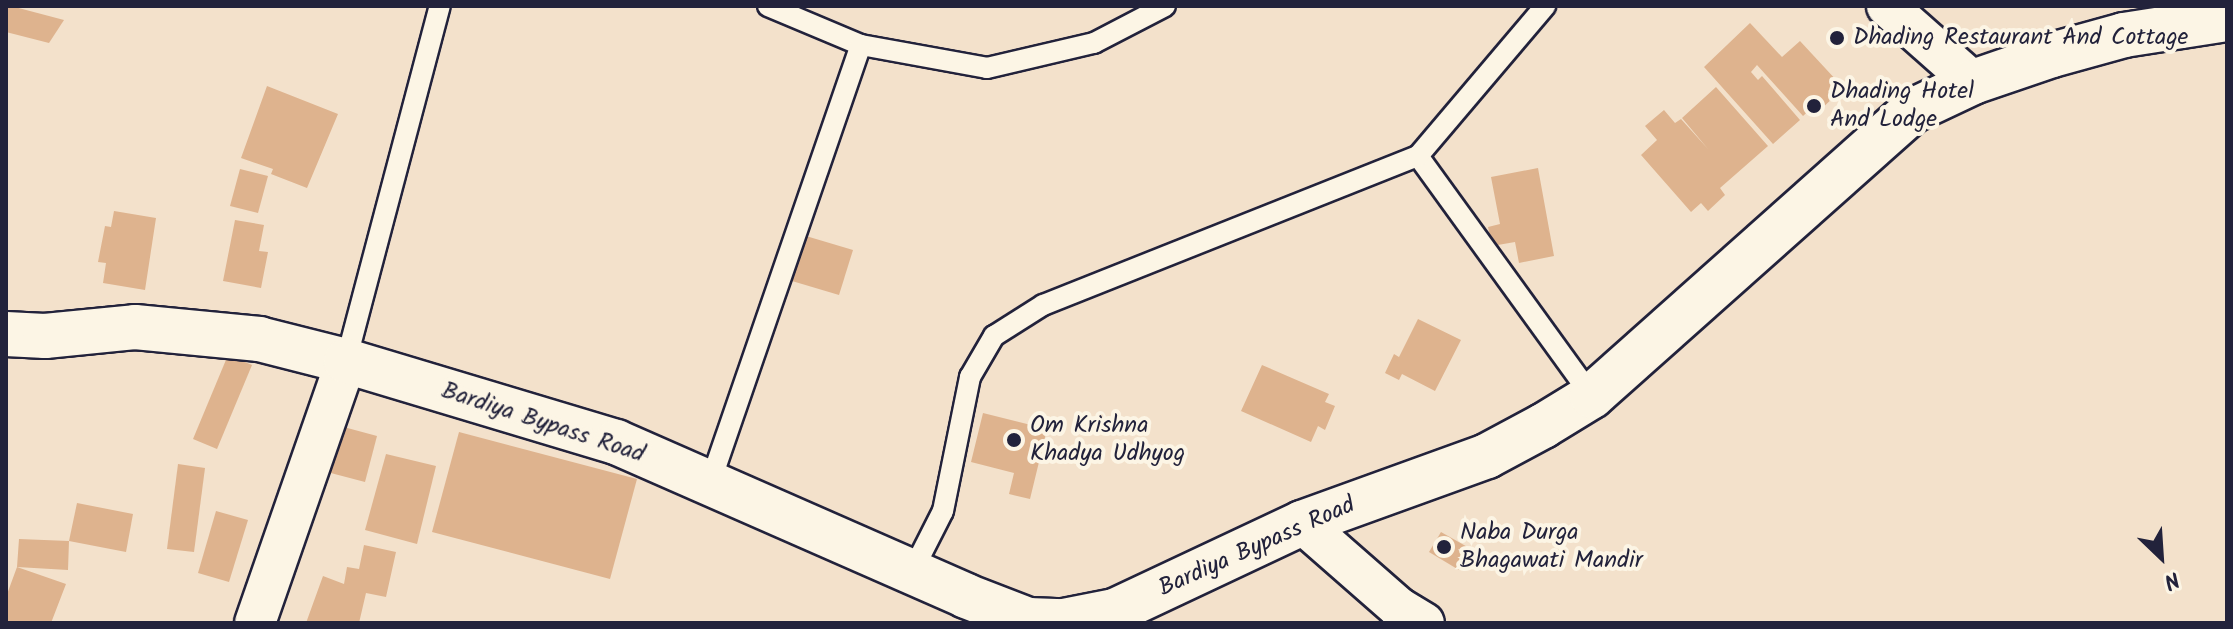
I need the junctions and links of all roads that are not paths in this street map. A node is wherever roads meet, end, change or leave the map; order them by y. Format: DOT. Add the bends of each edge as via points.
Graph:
graph roads {
  1 [pos="440,6"];
  2 [pos="768,6"];
  3 [pos="1165,6"];
  4 [pos="1545,6"];
  5 [pos="1887,6"];
  6 [pos="2227,19"];
  7 [pos="861,45"];
  8 [pos="1973,82"];
  9 [pos="1418,156"];
  10 [pos="6,334"];
  11 [pos="346,361"];
  12 [pos="1592,396"];
  13 [pos="710,483"];
  14 [pos="1302,523"];
  15 [pos="912,572"];
  16 [pos="1027,621"];
  17 [pos="255,623"];
  18 [pos="1424,623"];
  1 -- 11 [label="lane"];
  2 -- 7 [label="lane"];
  3 -- 7 [label="lane" via="1094,43 987,68"];
  4 -- 9 [label="lane"];
  5 -- 8 [label="street"];
  6 -- 8 [label="street, Bardiya Bypass Road" via="2124,35"];
  7 -- 13 [label="lane"];
  8 -- 12 [label="street, Bardiya Bypass Road" via="1912,111"];
  9 -- 12 [label="lane"];
  9 -- 15 [label="lane" via="1043,305 994,336 970,377 943,511"];
  10 -- 11 [label="street, Bardiya Bypass Road" via="45,336 135,327 259,339"];
  11 -- 13 [label="street, Bardiya Bypass Road" via="616,442"];
  11 -- 17 [label="street"];
  12 -- 14 [label="street, Bardiya Bypass Road" via="1487,456"];
  13 -- 15 [label="street, Bardiya Bypass Road"];
  14 -- 16 [label="street, Bardiya Bypass Road" via="1115,611 1063,621"];
  14 -- 18 [label="street" via="1399,608"];
  15 -- 16 [label="street, Bardiya Bypass Road"];
}
